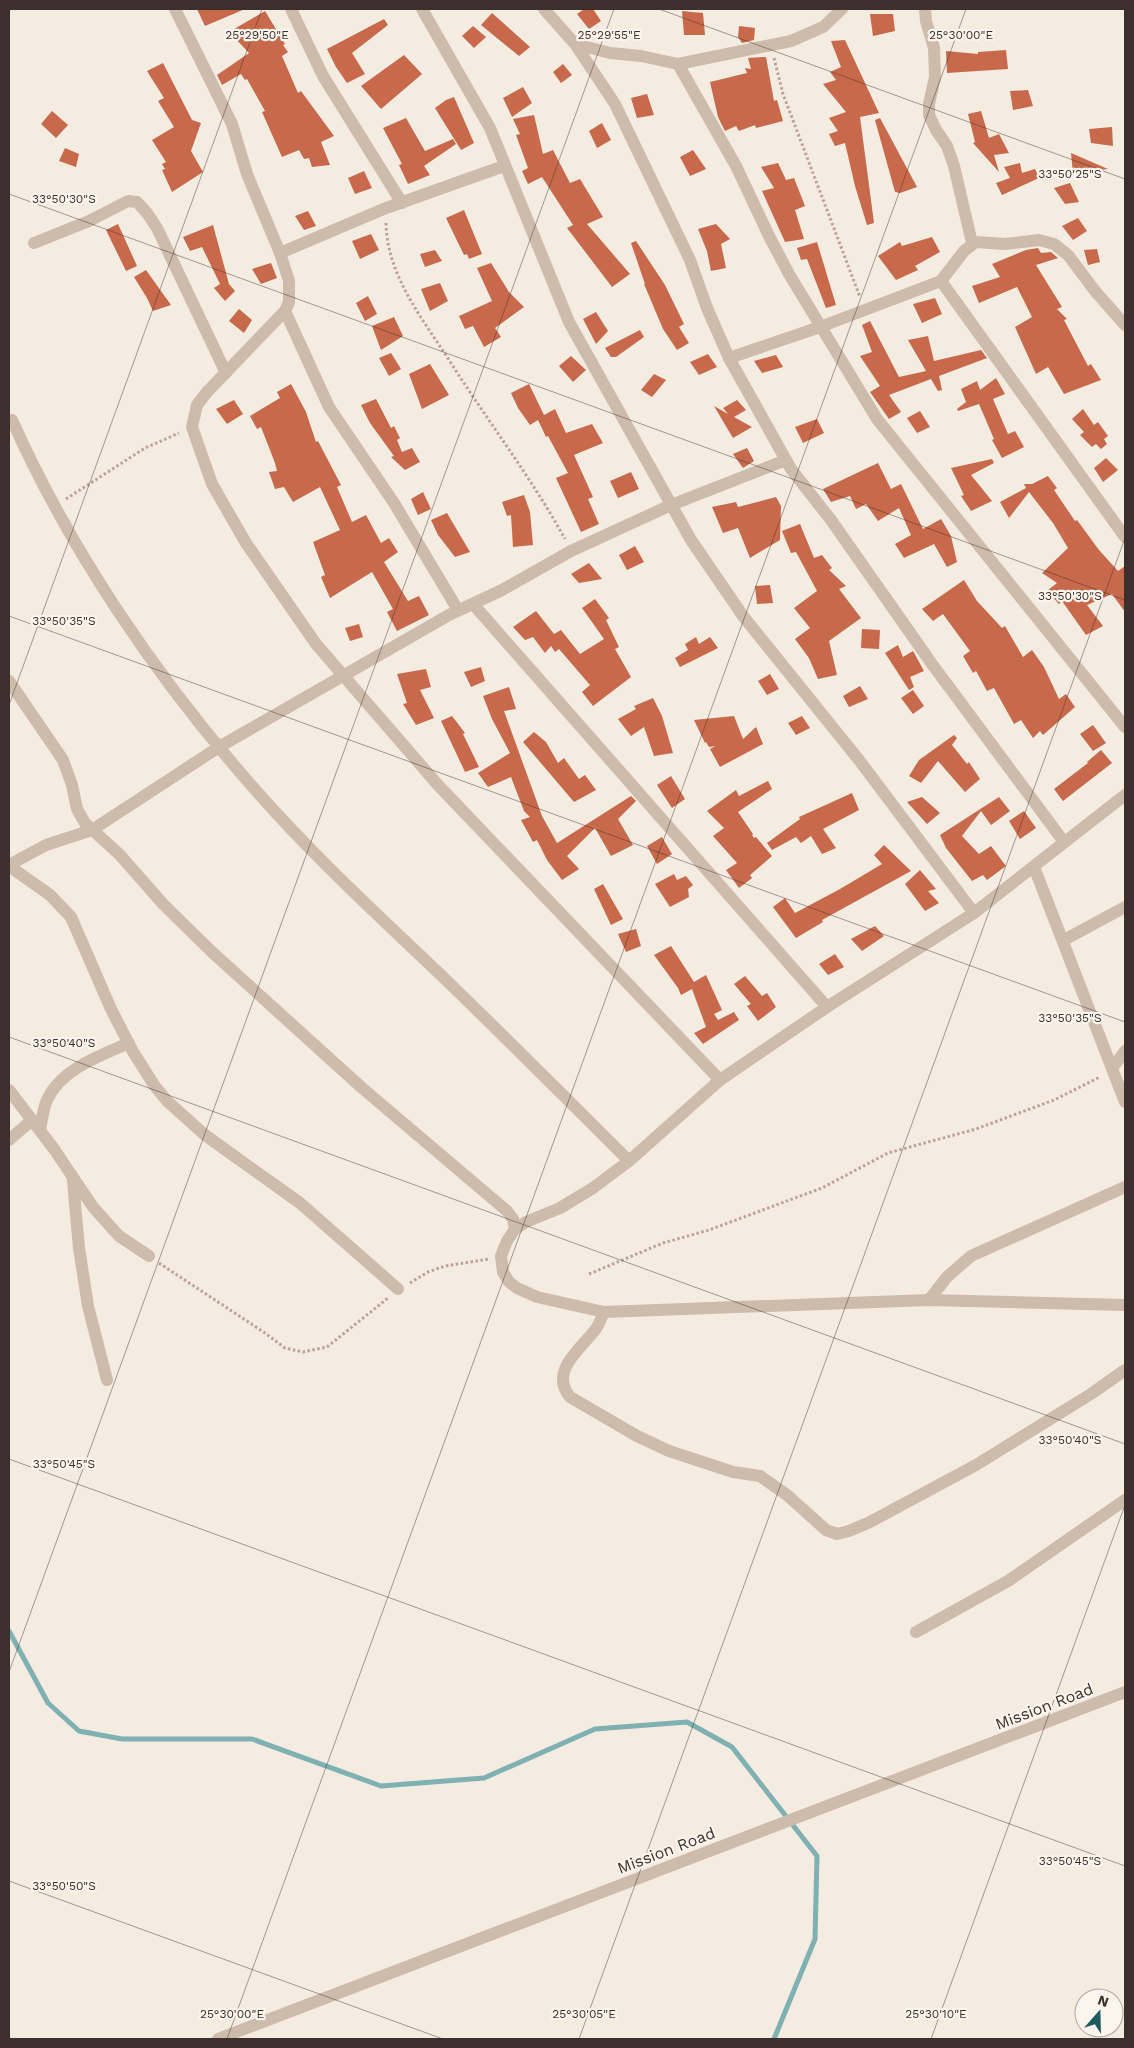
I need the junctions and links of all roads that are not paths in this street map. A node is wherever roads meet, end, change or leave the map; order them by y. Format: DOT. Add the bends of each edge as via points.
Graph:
graph roads {
  1 [pos="175,9"];
  2 [pos="291,9"];
  3 [pos="422,9"];
  4 [pos="544,9"];
  5 [pos="842,9"];
  6 [pos="925,9"];
  7 [pos="575,44"];
  8 [pos="678,64"];
  9 [pos="504,166"];
  10 [pos="402,203"];
  11 [pos="34,243"];
  12 [pos="972,243"];
  13 [pos="280,253"];
  14 [pos="941,281"];
  15 [pos="285,311"];
  16 [pos="1125,325"];
  17 [pos="820,327"];
  18 [pos="729,358"];
  19 [pos="226,372"];
  20 [pos="12,420"];
  21 [pos="786,460"];
  22 [pos="672,505"];
  23 [pos="1125,537"];
  24 [pos="473,604"];
  25 [pos="458,610"];
  26 [pos="342,676"];
  27 [pos="9,681"];
  28 [pos="1125,727"];
  29 [pos="219,748"];
  30 [pos="1125,795"];
  31 [pos="92,830"];
  32 [pos="1064,842"];
  33 [pos="9,865"];
  34 [pos="1034,867"];
  35 [pos="1125,907"];
  36 [pos="974,913"];
  37 [pos="1064,940"];
  38 [pos="827,1007"];
  39 [pos="129,1043"];
  40 [pos="1125,1051"];
  41 [pos="1113,1067"];
  42 [pos="720,1080"];
  43 [pos="9,1090"];
  44 [pos="1125,1102"];
  45 [pos="36,1125"];
  46 [pos="9,1140"];
  47 [pos="629,1161"];
  48 [pos="73,1178"];
  49 [pos="1125,1187"];
  50 [pos="515,1229"];
  51 [pos="149,1256"];
  52 [pos="398,1289"];
  53 [pos="930,1300"];
  54 [pos="1125,1305"];
  55 [pos="604,1312"];
  56 [pos="1125,1370"];
  57 [pos="107,1380"];
  58 [pos="1125,1500"];
  59 [pos="916,1632"];
  60 [pos="1125,1692"];
  61 [pos="218,2039"];
  1 -- 13 [label="street" via="232,124 247,174"];
  2 -- 10 [label="street" via="323,76"];
  3 -- 9 [label="street" via="490,128"];
  4 -- 7 [label="street"];
  5 -- 8 [label="street" via="823,27 791,42"];
  6 -- 12 [label="street" via="934,48 935,77 929,115 948,146"];
  7 -- 8 [label="street"];
  7 -- 18 [label="street" via="615,104 690,260"];
  8 -- 17 [label="street" via="736,166 777,252"];
  9 -- 10 [label="street"];
  9 -- 22 [label="street" via="569,322"];
  10 -- 13 [label="street"];
  11 -- 19 [label="street" via="133,200 137,202 157,228"];
  12 -- 14 [label="street"];
  12 -- 16 [label="street" via="1039,240 1054,244 1068,255"];
  13 -- 15 [label="street" via="290,281"];
  14 -- 17 [label="street"];
  14 -- 23 [label="street"];
  15 -- 19 [label="street"];
  15 -- 25 [label="street" via="329,407 394,503"];
  17 -- 18 [label="street"];
  17 -- 28 [label="street" via="887,434"];
  18 -- 21 [label="street"];
  19 -- 26 [label="street" via="201,398 192,427 212,484 246,543"];
  20 -- 29 [label="street" via="54,506 105,589 152,661"];
  21 -- 22 [label="street"];
  21 -- 32 [label="street"];
  22 -- 24 [label="street" via="571,551"];
  22 -- 36 [label="street" via="710,570 743,616 832,726"];
  24 -- 25 [label="street"];
  24 -- 38 [label="street"];
  25 -- 26 [label="street"];
  26 -- 29 [label="street"];
  26 -- 42 [label="street" via="438,785"];
  27 -- 31 [label="street" via="56,747 72,785 80,816"];
  29 -- 31 [label="street"];
  29 -- 47 [label="street" via="313,851"];
  30 -- 32 [label="street"];
  31 -- 33 [label="street" via="46,845"];
  31 -- 50 [label="street" via="212,952 361,1087 507,1211"];
  32 -- 34 [label="street"];
  33 -- 39 [label="street" via="50,895 70,916"];
  34 -- 36 [label="street"];
  34 -- 37 [label="street"];
  35 -- 37 [label="street"];
  36 -- 38 [label="street"];
  37 -- 41 [label="street"];
  38 -- 42 [label="street"];
  39 -- 45 [label="street" via="87,1063 61,1081 47,1100"];
  39 -- 52 [label="street" via="154,1085 179,1113 300,1203"];
  40 -- 41 [label="street"];
  41 -- 44 [label="street"];
  42 -- 47 [label="street"];
  43 -- 45 [label="street"];
  45 -- 46 [label="street"];
  45 -- 48 [label="street"];
  47 -- 50 [label="street" via="560,1208"];
  48 -- 51 [label="street" via="119,1236"];
  48 -- 57 [label="street" via="78,1248 86,1296"];
  49 -- 53 [label="street" via="971,1256 947,1277"];
  50 -- 55 [label="street" via="501,1256 503,1272 509,1282 537,1296"];
  53 -- 54 [label="street"];
  53 -- 55 [label="street"];
  55 -- 56 [label="street" via="596,1329 566,1366 562,1380 570,1397 669,1451 733,1472 760,1476 826,1530 837,1534 870,1522 976,1465"];
  58 -- 59 [label="street" via="1008,1581"];
  60 -- 61 [label="street, Mission Road"];
}
